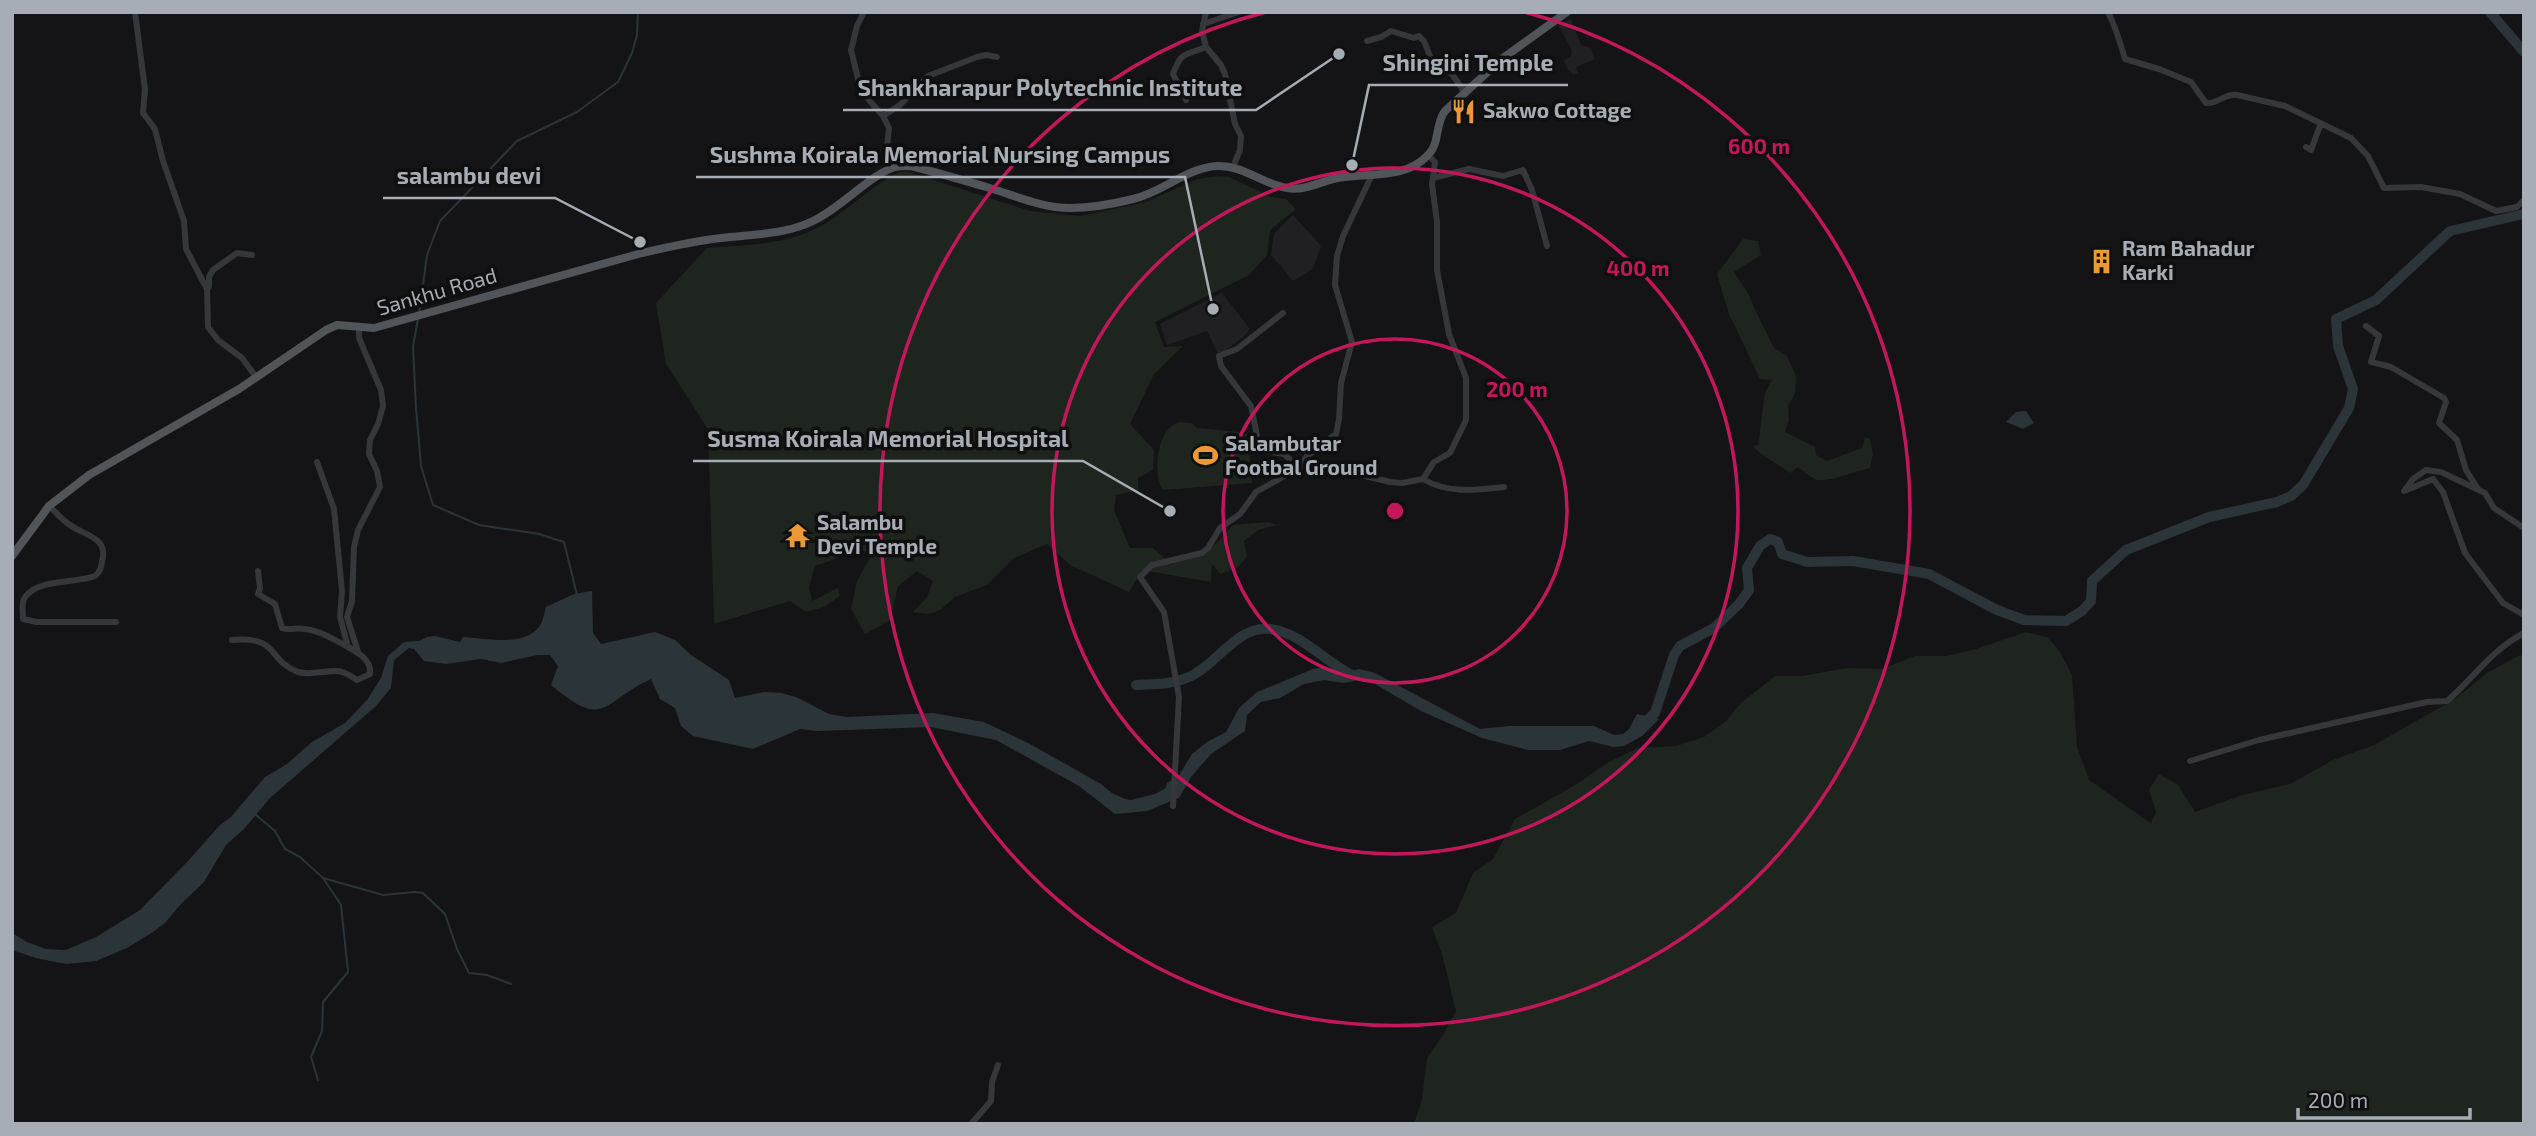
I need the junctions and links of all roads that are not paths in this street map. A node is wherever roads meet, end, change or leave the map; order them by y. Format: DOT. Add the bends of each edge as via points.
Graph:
graph roads {
  1 [pos="135,12"];
  2 [pos="864,12"];
  3 [pos="1206,12"];
  4 [pos="1239,12"];
  5 [pos="1567,12"];
  6 [pos="2108,12"];
  7 [pos="1203,24"];
  8 [pos="1367,41"];
  9 [pos="1206,47"];
  10 [pos="997,57"];
  11 [pos="1465,93"];
  12 [pos="1186,100"];
  13 [pos="883,116"];
  14 [pos="2321,123"];
  15 [pos="2306,147"];
  16 [pos="1428,155"];
  17 [pos="895,167"];
  18 [pos="1233,167"];
  19 [pos="1371,177"];
  20 [pos="1433,178"];
  21 [pos="2524,200"];
  22 [pos="1547,246"];
  23 [pos="253,255"];
  24 [pos="207,289"];
  25 [pos="1283,313"];
  26 [pos="2366,326"];
  27 [pos="359,328"];
  28 [pos="256,377"];
  29 [pos="317,462"];
  30 [pos="1299,468"];
  31 [pos="1423,479"];
  32 [pos="1504,487"];
  33 [pos="2479,490"];
  34 [pos="49,506"];
  35 [pos="2524,528"];
  36 [pos="12,556"];
  37 [pos="258,571"];
  38 [pos="2524,615"];
  39 [pos="116,622"];
  40 [pos="2524,633"];
  41 [pos="232,640"];
  42 [pos="348,647"];
  43 [pos="358,652"];
  44 [pos="2190,761"];
  45 [pos="1173,806"];
  46 [pos="998,1065"];
  47 [pos="971,1124"];
  1 -- 24 [label="street" via="145,90 143,113 155,129 184,221 186,249"];
  2 -- 13 [label="street" via="851,50 861,91"];
  3 -- 7 [label="street"];
  4 -- 7 [label="street"];
  5 -- 11 [label="main road" via="1503,58"];
  6 -- 14 [label="street" via="2125,60 2191,82 2206,103 2237,95 2276,103"];
  7 -- 9 [label="street"];
  8 -- 11 [label="street" via="1391,31 1419,36 1432,61 1452,74"];
  9 -- 12 [label="street" via="1179,58 1173,74"];
  9 -- 18 [label="street" via="1225,74 1241,136"];
  10 -- 13 [label="street" via="977,57 928,76"];
  11 -- 16 [label="main road" via="1442,115"];
  13 -- 17 [label="street"];
  14 -- 15 [label="street" via="2311,150"];
  14 -- 21 [label="street" via="2351,138 2368,156 2384,188 2421,187 2460,194 2496,211"];
  16 -- 19 [label="main road" via="1401,171"];
  16 -- 20 [label="street" via="1436,162"];
  17 -- 18 [label="main road" via="911,166 1069,208 1135,199 1203,168"];
  17 -- 27 [label="main road, Sankhu Road" via="814,221 774,233 684,243 406,320"];
  18 -- 19 [label="main road" via="1275,186 1294,189 1333,179"];
  19 -- 30 [label="street" via="1337,256 1335,285 1352,341 1341,383 1338,429"];
  20 -- 22 [label="street" via="1469,169 1503,176 1523,170"];
  20 -- 31 [label="street" via="1437,270 1449,334 1466,378 1466,420 1450,453 1434,462"];
  23 -- 24 [label="street" via="237,253 213,270"];
  24 -- 28 [label="street" via="211,332 242,358"];
  25 -- 30 [label="street" via="1237,349 1219,356 1221,366 1251,406 1260,450 1284,454"];
  26 -- 33 [label="street" via="2379,336 2371,362 2391,367 2444,398 2439,423 2457,440 2466,470"];
  27 -- 28 [label="main road, Sankhu Road" via="332,327"];
  27 -- 43 [label="street" via="383,406 369,454 380,487 354,547 347,617"];
  28 -- 34 [label="main road, Sankhu Road" via="89,475"];
  29 -- 42 [label="street" via="334,509 340,617"];
  30 -- 31 [label="street" via="1345,471 1390,482"];
  30 -- 45 [label="street" via="1256,492 1202,553 1162,561 1141,574 1164,612 1178,688"];
  31 -- 32 [label="street" via="1458,490"];
  33 -- 35 [label="street" via="2494,508"];
  33 -- 38 [label="street" via="2426,470 2404,491 2433,479 2443,492 2465,552 2503,603"];
  34 -- 36 [label="main road, Sankhu Road"];
  34 -- 39 [label="street" via="70,525 96,538 104,556 95,576 39,587 25,596 23,619"];
  37 -- 42 [label="street" via="258,594 275,604 282,628 304,628"];
  40 -- 44 [label="street" via="2493,653 2447,701 2259,740"];
  41 -- 43 [label="street" via="261,641 299,672 335,670 357,680 370,671"];
  42 -- 43 [label="street"];
  46 -- 47 [label="street" via="991,1101"];
}
